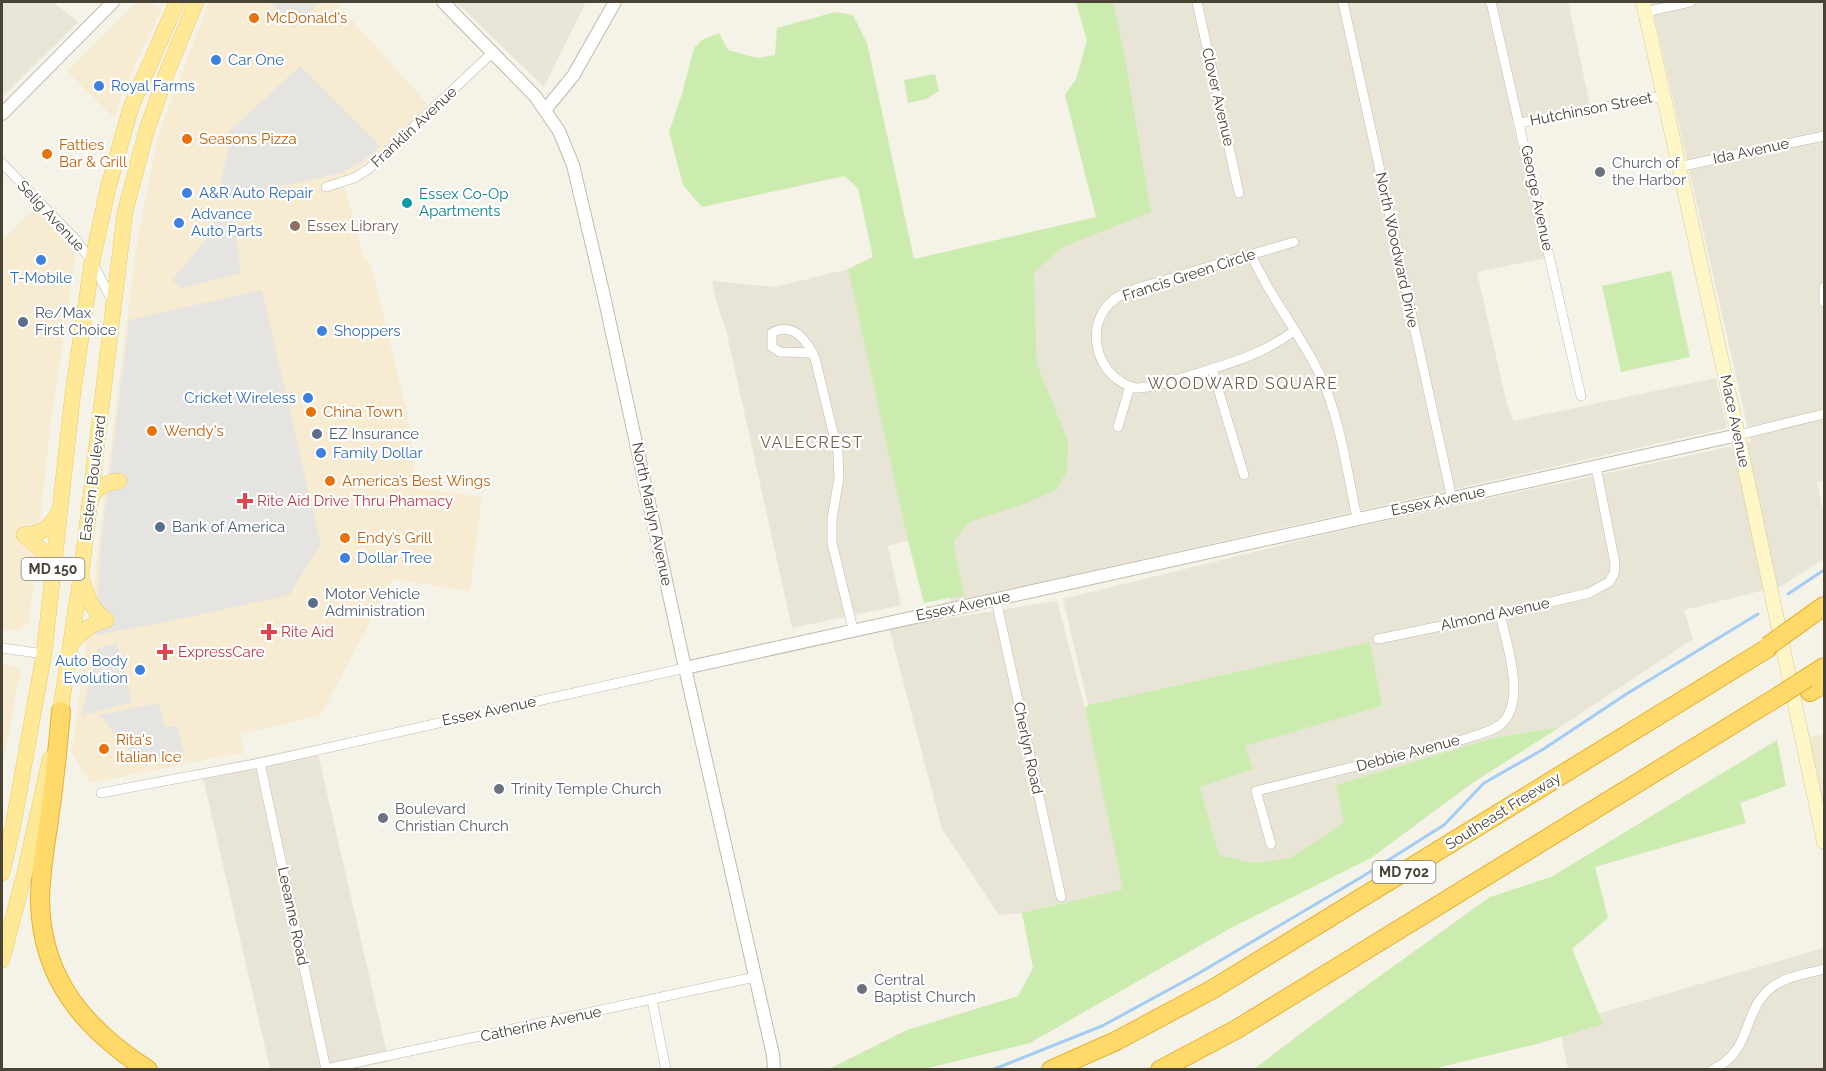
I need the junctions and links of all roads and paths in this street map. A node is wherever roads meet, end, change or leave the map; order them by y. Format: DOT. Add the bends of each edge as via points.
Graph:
graph roads {
  1 [pos="113,2"];
  2 [pos="177,2"];
  3 [pos="196,2"];
  4 [pos="443,2"];
  5 [pos="615,2"];
  6 [pos="1197,2"];
  7 [pos="1343,2"];
  8 [pos="1491,2"];
  9 [pos="1690,2"];
  10 [pos="1644,7"];
  11 [pos="493,52"];
  12 [pos="1663,96"];
  13 [pos="545,110"];
  14 [pos="2,114"];
  15 [pos="1520,123"];
  16 [pos="1824,135"];
  17 [pos="2,163"];
  18 [pos="1678,167"];
  19 [pos="326,187"];
  20 [pos="1239,193"];
  21 [pos="1294,242"];
  22 [pos="1251,255"];
  23 [pos="92,262"];
  24 [pos="1824,287"];
  25 [pos="1824,302"];
  26 [pos="114,304"];
  27 [pos="1294,331"];
  28 [pos="813,353"];
  29 [pos="1212,369"];
  30 [pos="1130,386"];
  31 [pos="1581,396"];
  32 [pos="1824,414"];
  33 [pos="1118,427"];
  34 [pos="1738,435"];
  35 [pos="1596,467"];
  36 [pos="1245,475"];
  37 [pos="119,481"];
  38 [pos="1452,499"];
  39 [pos="90,503"];
  40 [pos="58,512"];
  41 [pos="1357,518"];
  42 [pos="52,574"];
  43 [pos="81,575"];
  44 [pos="996,600"];
  45 [pos="1824,606"];
  46 [pos="1824,613"];
  47 [pos="1500,614"];
  48 [pos="1796,628"];
  49 [pos="853,629"];
  50 [pos="1378,639"];
  51 [pos="71,643"];
  52 [pos="2,648"];
  53 [pos="44,654"];
  54 [pos="1824,667"];
  55 [pos="685,668"];
  56 [pos="1814,684"];
  57 [pos="61,711"];
  58 [pos="260,764"];
  59 [pos="101,793"];
  60 [pos="1824,842"];
  61 [pos="1271,844"];
  62 [pos="2,873"];
  63 [pos="1061,897"];
  64 [pos="2,960"];
  65 [pos="1824,969"];
  66 [pos="755,977"];
  67 [pos="652,1000"];
  68 [pos="326,1069"];
  69 [pos="148,1070"];
  70 [pos="666,1070"];
  71 [pos="774,1070"];
  72 [pos="1051,1070"];
  73 [pos="1160,1070"];
  74 [pos="1712,1070"];
  1 -- 14 [label="street"];
  2 -- 23 [label="main road, Eastern Boulevard / MD 150" via="131,107"];
  3 -- 26 [label="main road, Eastern Boulevard / MD 150" via="141,149 125,212"];
  4 -- 11 [label="street, North Marlyn Avenue"];
  5 -- 13 [label="street" via="573,75"];
  6 -- 20 [label="street, Clover Avenue"];
  7 -- 38 [label="street, North Woodward Drive"];
  8 -- 15 [label="street, George Avenue"];
  9 -- 10 [label="street"];
  10 -- 12 [label="main road, Mace Avenue"];
  11 -- 13 [label="street, North Marlyn Avenue"];
  11 -- 19 [label="street, Franklin Avenue" via="370,168"];
  12 -- 15 [label="street, Hutchinson Street"];
  12 -- 18 [label="main road, Mace Avenue"];
  13 -- 55 [label="street, North Marlyn Avenue" via="567,149 579,182"];
  15 -- 31 [label="street, George Avenue"];
  16 -- 18 [label="street, Ida Avenue"];
  17 -- 23 [label="street, Selig Avenue" via="77,241"];
  18 -- 34 [label="main road, Mace Avenue"];
  21 -- 22 [label="street, Francis Green Circle"];
  22 -- 27 [label="street"];
  22 -- 30 [label="street, Francis Green Circle" via="1136,290 1108,305 1097,329 1097,350 1111,374"];
  23 -- 26 [label="street, Selig Avenue"];
  23 -- 40 [label="main road, Eastern Boulevard / MD 150"];
  24 -- 25 [label="street"];
  26 -- 39 [label="main road, Eastern Boulevard / MD 150"];
  27 -- 29 [label="street" via="1257,354"];
  27 -- 41 [label="street" via="1330,400"];
  28 -- 49 [label="street" via="838,453 832,543"];
  29 -- 30 [label="street" via="1149,386"];
  29 -- 36 [label="street"];
  30 -- 33 [label="street"];
  32 -- 34 [label="street, Essex Avenue"];
  34 -- 35 [label="street, Essex Avenue"];
  34 -- 60 [label="main road, Mace Avenue"];
  35 -- 38 [label="street, Essex Avenue"];
  35 -- 47 [label="street, Almond Avenue" via="1615,562 1609,582 1588,593"];
  37 -- 39 [label="main road" via="101,485"];
  38 -- 41 [label="street, Essex Avenue"];
  39 -- 43 [label="main road, Eastern Boulevard / MD 150"];
  40 -- 42 [label="main road, Eastern Boulevard / MD 150"];
  40 -- 42 [label="main road" via="46,530 24,535 44,551"];
  41 -- 44 [label="street, Essex Avenue"];
  42 -- 53 [label="main road, Eastern Boulevard / MD 150"];
  43 -- 51 [label="main road, Eastern Boulevard / MD 150"];
  43 -- 51 [label="main road" via="89,602 106,620 85,628"];
  44 -- 49 [label="street, Essex Avenue"];
  44 -- 63 [label="street, Cherlyn Road"];
  45 -- 48 [label="highway"];
  46 -- 48 [label="highway, Southeast Freeway / MD 702"];
  47 -- 50 [label="street, Almond Avenue"];
  47 -- 61 [label="street, Debbie Avenue" via="1514,689 1512,707 1503,722 1465,739 1256,790"];
  48 -- 72 [label="highway, Southeast Freeway / MD 702, bridge" via="1213,989 1116,1041"];
  49 -- 55 [label="street, Essex Avenue"];
  51 -- 57 [label="main road, Eastern Boulevard / MD 150"];
  52 -- 53 [label="street"];
  53 -- 62 [label="main road, Eastern Boulevard / MD 150"];
  54 -- 56 [label="highway"];
  55 -- 58 [label="street, Essex Avenue"];
  55 -- 66 [label="street, North Marlyn Avenue"];
  56 -- 73 [label="highway, MD 702" via="1671,762 1281,1002"];
  57 -- 64 [label="main road, Eastern Boulevard / MD 150"];
  57 -- 69 [label="highway" via="40,899 44,940 58,979 79,1012"];
  58 -- 59 [label="street, Essex Avenue"];
  58 -- 68 [label="street, Leeanne Road"];
  65 -- 74 [label="street" via="1786,980 1766,993 1738,1050"];
  66 -- 67 [label="street, Catherine Avenue"];
  66 -- 71 [label="street, North Marlyn Avenue"];
  67 -- 68 [label="street, Catherine Avenue"];
  67 -- 70 [label="street"];
}
